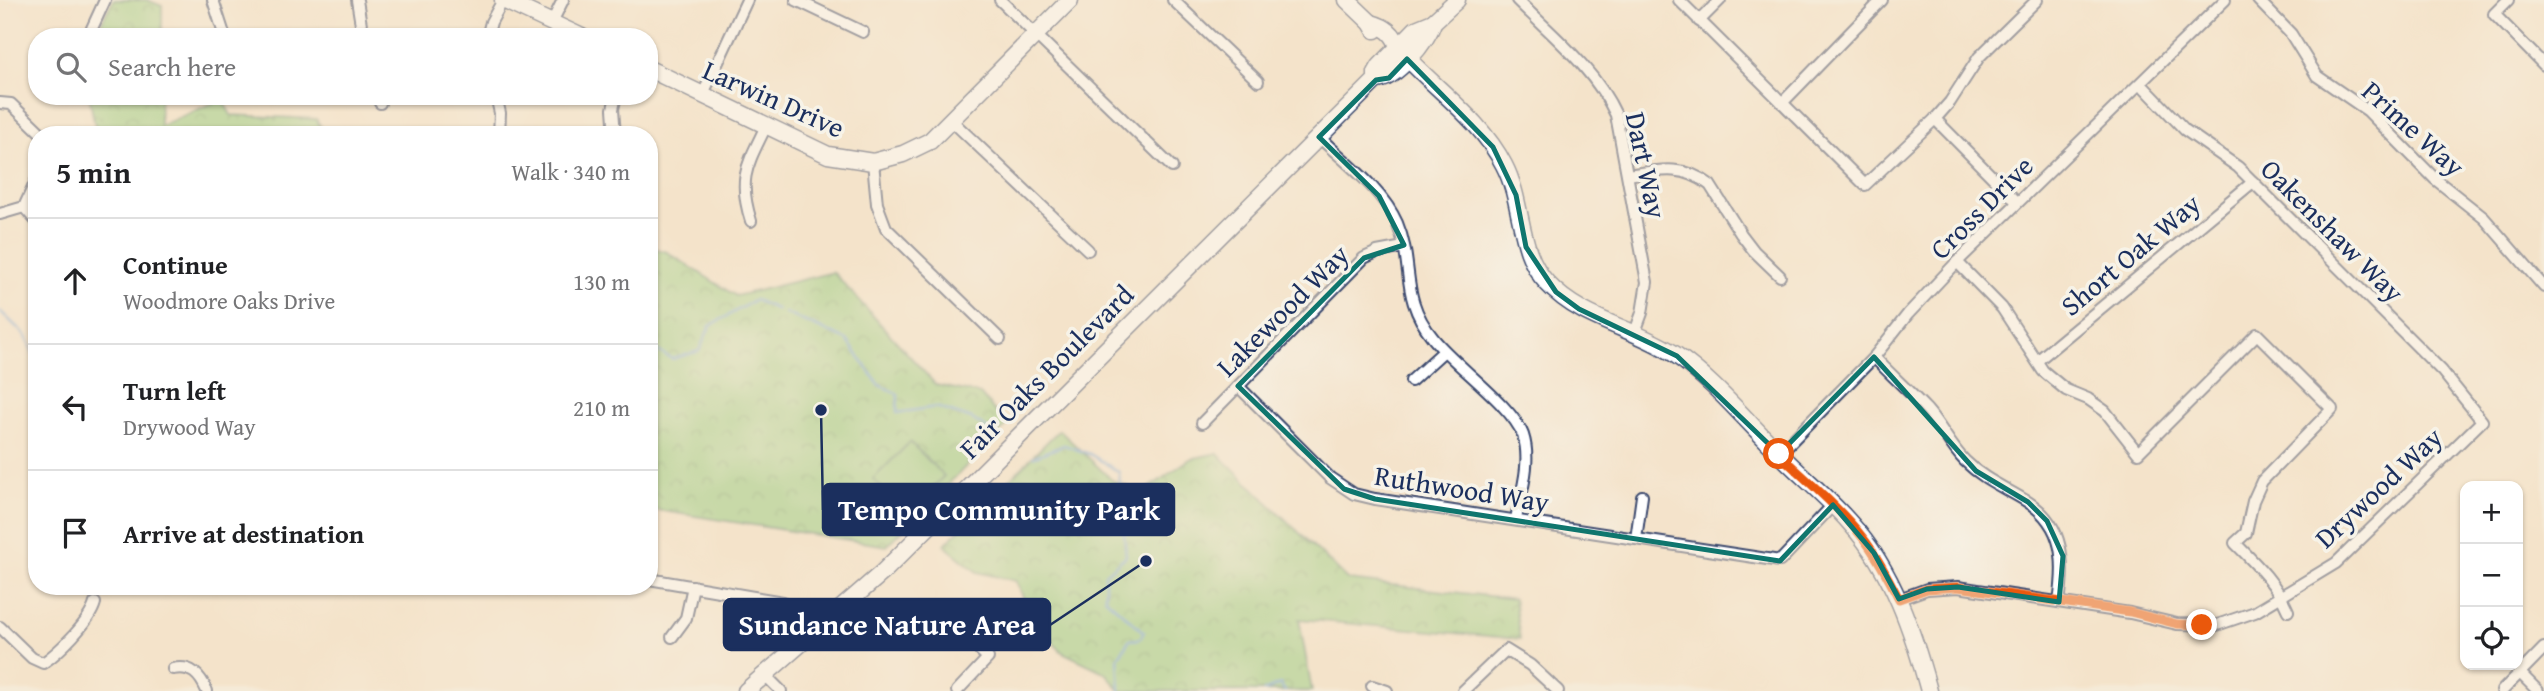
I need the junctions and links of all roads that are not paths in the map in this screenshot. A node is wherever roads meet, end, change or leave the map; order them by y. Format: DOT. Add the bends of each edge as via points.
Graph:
graph roads {
  1 [pos="105,0"];
  2 [pos="213,0"];
  3 [pos="357,0"];
  4 [pos="503,0"];
  5 [pos="563,0"];
  6 [pos="747,0"];
  7 [pos="796,0"];
  8 [pos="1000,0"];
  9 [pos="1070,0"];
  10 [pos="1173,0"];
  11 [pos="1347,0"];
  12 [pos="1457,0"];
  13 [pos="1517,0"];
  14 [pos="1679,0"];
  15 [pos="1720,0"];
  16 [pos="1882,0"];
  17 [pos="2037,0"];
  18 [pos="2225,0"];
  19 [pos="2258,0"];
  20 [pos="2508,0"];
  21 [pos="1699,20"];
  22 [pos="552,22"];
  23 [pos="92,28"];
  24 [pos="222,28"];
  25 [pos="362,28"];
  26 [pos="489,28"];
  27 [pos="564,28"];
  28 [pos="863,32"];
  29 [pos="1037,35"];
  30 [pos="1402,53"];
  31 [pos="2544,65"];
  32 [pos="658,73"];
  33 [pos="1258,81"];
  34 [pos="2141,84"];
  35 [pos="703,94"];
  36 [pos="0,103"];
  37 [pos="1782,103"];
  38 [pos="498,105"];
  39 [pos="614,105"];
  40 [pos="1935,118"];
  41 [pos="952,121"];
  42 [pos="34,126"];
  43 [pos="499,126"];
  44 [pos="614,126"];
  45 [pos="766,126"];
  46 [pos="1319,137"];
  47 [pos="873,162"];
  48 [pos="1172,167"];
  49 [pos="1628,175"];
  50 [pos="2253,182"];
  51 [pos="28,197"];
  52 [pos="2017,202"];
  53 [pos="23,207"];
  54 [pos="28,212"];
  55 [pos="0,214"];
  56 [pos="751,221"];
  57 [pos="1404,247"];
  58 [pos="1088,250"];
  59 [pos="1957,262"];
  60 [pos="1780,276"];
  61 [pos="2544,287"];
  62 [pos="1635,332"];
  63 [pos="1000,339"];
  64 [pos="1444,351"];
  65 [pos="1874,357"];
  66 [pos="2037,361"];
  67 [pos="1411,381"];
  68 [pos="1238,386"];
  69 [pos="2482,421"];
  70 [pos="1202,423"];
  71 [pos="1779,454"];
  72 [pos="1642,496"];
  73 [pos="1833,505"];
  74 [pos="1516,519"];
  75 [pos="1636,539"];
  76 [pos="658,580"];
  77 [pos="693,586"];
  78 [pos="2281,594"];
  79 [pos="1899,599"];
  80 [pos="2060,602"];
  81 [pos="95,603"];
  82 [pos="2288,611"];
  83 [pos="0,627"];
  84 [pos="816,631"];
  85 [pos="947,631"];
  86 [pos="672,637"];
  87 [pos="2544,648"];
  88 [pos="173,669"];
  89 [pos="2520,673"];
  90 [pos="765,675"];
  91 [pos="1372,686"];
  92 [pos="207,691"];
  93 [pos="746,691"];
  94 [pos="781,691"];
  95 [pos="957,691"];
  96 [pos="1387,691"];
  97 [pos="1463,691"];
  98 [pos="1559,691"];
  99 [pos="1929,691"];
  100 [pos="2502,691"];
  101 [pos="2538,691"];
  1 -- 23 [label="street"];
  2 -- 24 [label="street"];
  3 -- 25 [label="street"];
  4 -- 22 [label="street"];
  4 -- 26 [label="street"];
  5 -- 22 [label="street"];
  6 -- 35 [label="street"];
  7 -- 28 [label="street"];
  8 -- 29 [label="street"];
  9 -- 29 [label="street, Larwin Drive"];
  10 -- 33 [label="street"];
  11 -- 30 [label="street" via="1388,46"];
  12 -- 30 [label="street, Fair Oaks Boulevard" via="1433,22 1426,40"];
  13 -- 49 [label="street, Dart Way" via="1587,69 1607,96 1616,116"];
  14 -- 21 [label="street"];
  15 -- 21 [label="street"];
  16 -- 37 [label="street"];
  17 -- 40 [label="street" via="1979,57"];
  18 -- 34 [label="street, Cross Drive"];
  19 -- 61 [label="street, Prime Way" via="2291,34 2317,76 2368,111 2435,179 2484,218"];
  20 -- 31 [label="street" via="2494,14"];
  21 -- 37 [label="street"];
  22 -- 27 [label="street"];
  29 -- 41 [label="street, Larwin Drive"];
  29 -- 48 [label="street"];
  30 -- 46 [label="street, Fair Oaks Boulevard" via="1389,78 1376,80"];
  30 -- 62 [label="street" via="1471,120 1503,162 1516,195 1526,247 1546,282 1579,309"];
  32 -- 35 [label="street, Larwin Drive"];
  34 -- 50 [label="street, Oakenshaw Way" via="2185,130"];
  34 -- 52 [label="street, Cross Drive"];
  35 -- 45 [label="street, Larwin Drive"];
  36 -- 42 [label="street" via="11,104"];
  37 -- 40 [label="street" via="1865,185"];
  38 -- 43 [label="street"];
  39 -- 44 [label="street"];
  40 -- 52 [label="street"];
  41 -- 47 [label="street, Larwin Drive" via="930,141"];
  41 -- 58 [label="street"];
  45 -- 47 [label="street, Larwin Drive" via="828,155"];
  45 -- 56 [label="street" via="744,177"];
  46 -- 57 [label="street" via="1390,209"];
  46 -- 84 [label="street, Fair Oaks Boulevard" via="883,572"];
  47 -- 63 [label="street" via="879,214 886,228"];
  49 -- 60 [label="street" via="1679,170 1705,181 1754,251"];
  49 -- 62 [label="street, Dart Way" via="1647,282"];
  50 -- 66 [label="street, Short Oak Way"];
  50 -- 69 [label="street, Oakenshaw Way" via="2442,370"];
  51 -- 53 [label="street"];
  52 -- 59 [label="street, Cross Drive"];
  53 -- 54 [label="street"];
  53 -- 55 [label="street"];
  57 -- 64 [label="street" via="1416,314"];
  57 -- 68 [label="street, Lakewood Way" via="1364,258"];
  59 -- 65 [label="street, Cross Drive"];
  59 -- 66 [label="street" via="2002,308"];
  62 -- 71 [label="street" via="1697,371"];
  64 -- 67 [label="street"];
  64 -- 74 [label="street" via="1520,428 1526,465"];
  65 -- 71 [label="street, Cross Drive"];
  65 -- 80 [label="street" via="1927,411 1960,456 2002,489 2028,502 2047,521 2063,556"];
  66 -- 78 [label="street" via="2052,380 2105,411 2138,453 2257,334 2332,409 2262,481 2246,533 2235,543"];
  68 -- 70 [label="street, Lakewood Way"];
  68 -- 74 [label="street, Ruthwood Way" via="1330,478 1354,494"];
  69 -- 78 [label="street, Drywood Way" via="2349,552"];
  71 -- 73 [label="street"];
  72 -- 75 [label="street"];
  73 -- 75 [label="street, Ruthwood Way" via="1780,561"];
  73 -- 79 [label="street" via="1874,553"];
  74 -- 75 [label="street, Ruthwood Way"];
  76 -- 77 [label="street"];
  77 -- 84 [label="street" via="783,602"];
  77 -- 86 [label="street" via="686,618"];
  78 -- 80 [label="street, Drywood Way" via="2255,612 2217,625 2177,624"];
  78 -- 82 [label="street"];
  79 -- 80 [label="street, Drywood Way" via="1927,589 1958,587"];
  79 -- 99 [label="street"];
  81 -- 83 [label="street" via="92,613 43,663"];
  84 -- 90 [label="street, Fair Oaks Boulevard"];
  85 -- 95 [label="street" via="962,634 988,658"];
  87 -- 89 [label="street"];
  88 -- 92 [label="street" via="183,666 194,671"];
  89 -- 100 [label="street"];
  89 -- 101 [label="street"];
  90 -- 93 [label="street, Fair Oaks Boulevard"];
  90 -- 94 [label="street"];
  91 -- 96 [label="street"];
  97 -- 98 [label="street" via="1506,650"];
}
